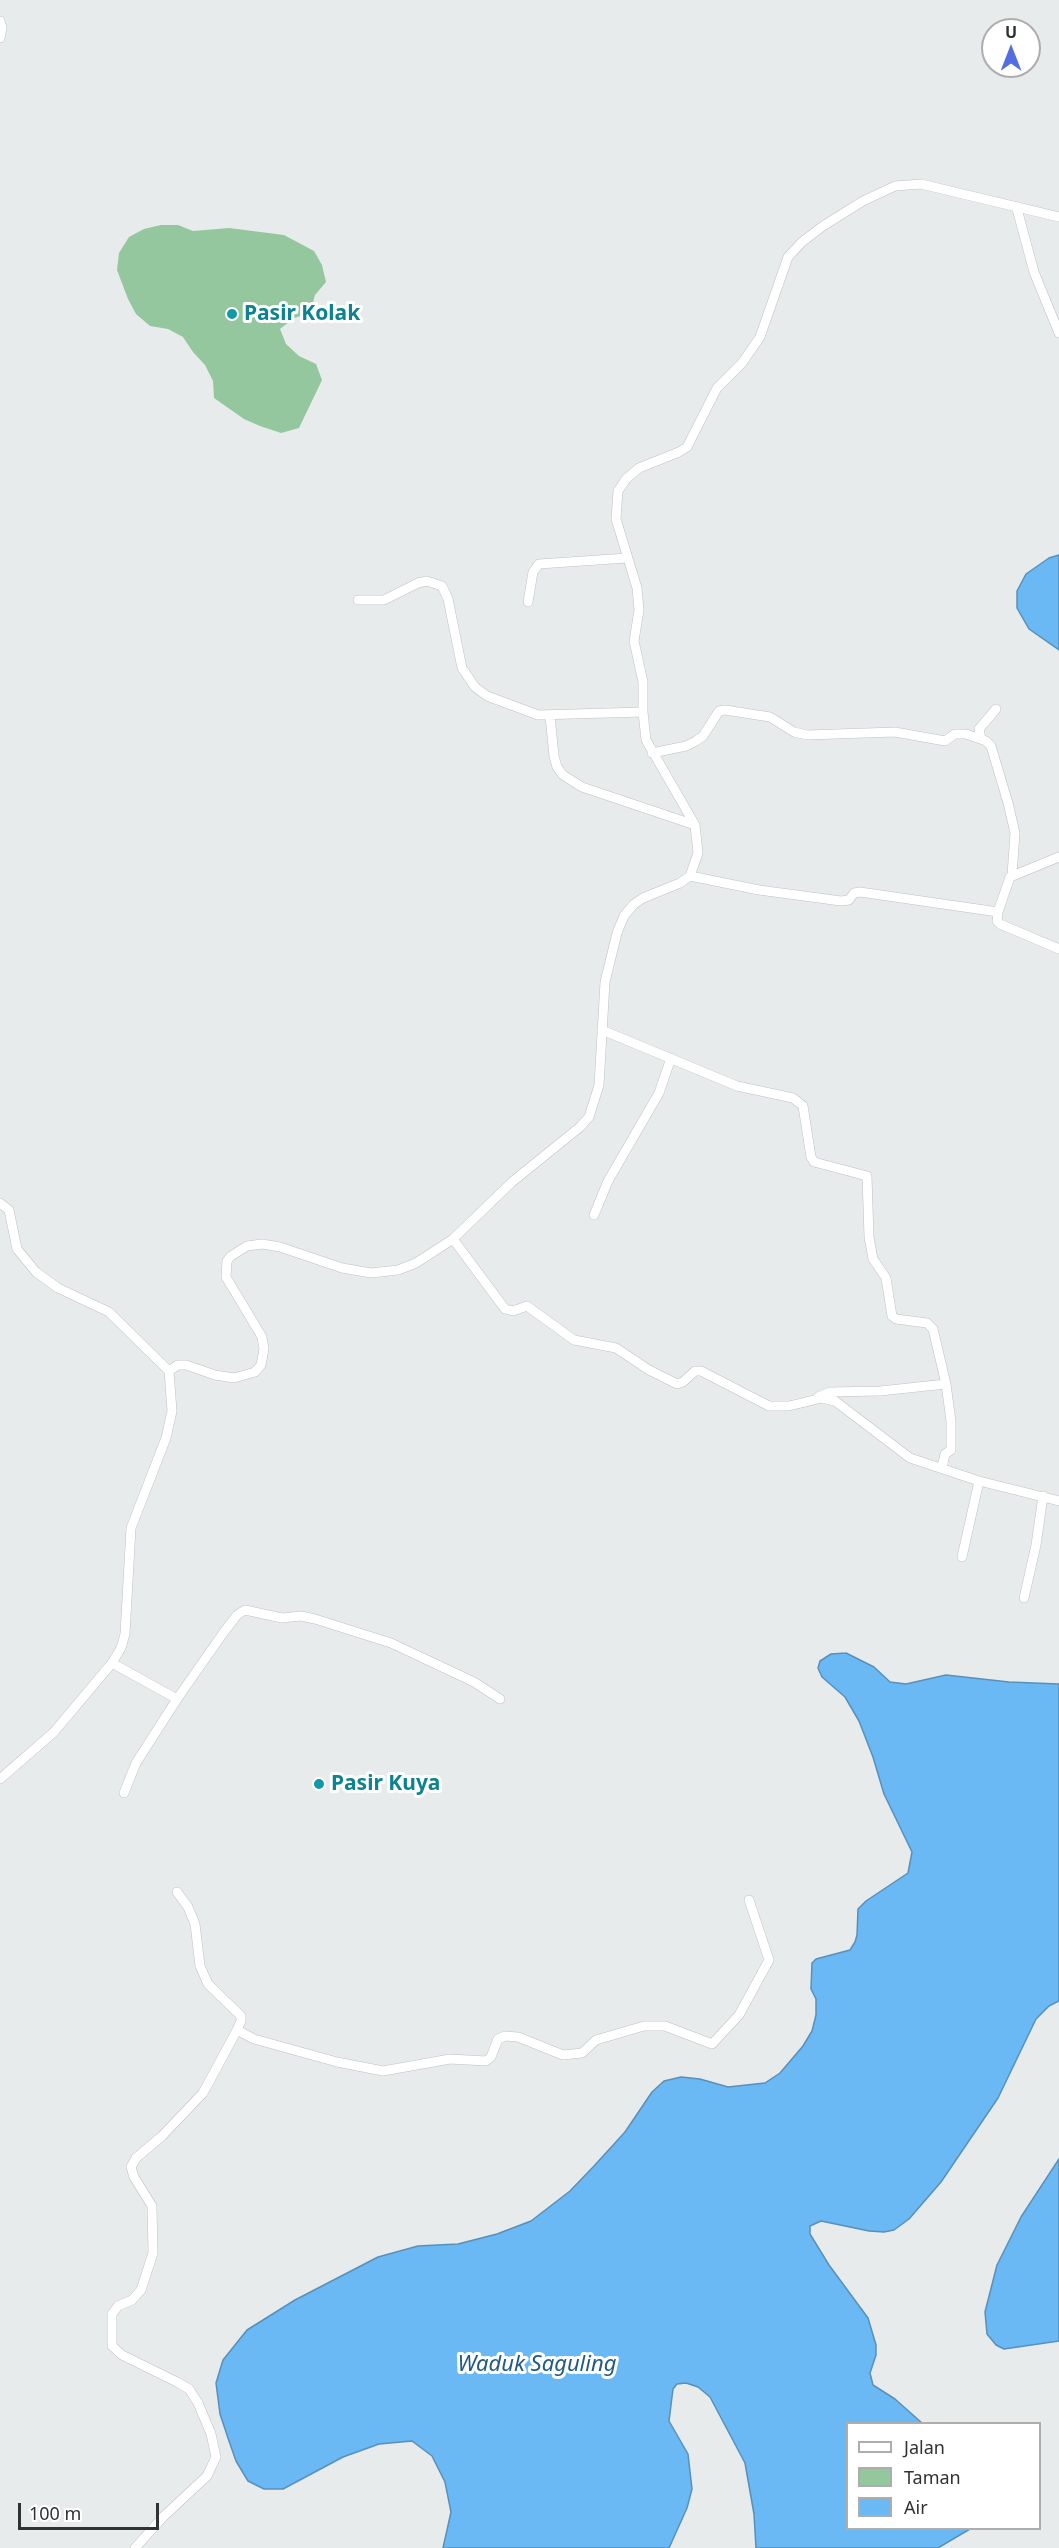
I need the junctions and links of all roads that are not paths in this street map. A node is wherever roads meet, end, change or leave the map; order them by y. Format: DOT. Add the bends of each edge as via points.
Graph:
graph roads {
  1 [pos="0,21"];
  2 [pos="0,38"];
  3 [pos="1017,209"];
  4 [pos="1059,217"];
  5 [pos="1059,333"];
  6 [pos="627,558"];
  7 [pos="357,600"];
  8 [pos="528,602"];
  9 [pos="996,709"];
  10 [pos="643,712"];
  11 [pos="550,716"];
  12 [pos="981,739"];
  13 [pos="652,753"];
  14 [pos="695,825"];
  15 [pos="1059,857"];
  16 [pos="1012,875"];
  17 [pos="690,876"];
  18 [pos="998,912"];
  19 [pos="1059,949"];
  20 [pos="602,1030"];
  21 [pos="671,1058"];
  22 [pos="0,1203"];
  23 [pos="594,1215"];
  24 [pos="453,1239"];
  25 [pos="169,1371"];
  26 [pos="946,1384"];
  27 [pos="816,1400"];
  28 [pos="942,1468"];
  29 [pos="979,1480"];
  30 [pos="1043,1496"];
  31 [pos="1059,1501"];
  32 [pos="962,1557"];
  33 [pos="1024,1598"];
  34 [pos="112,1663"];
  35 [pos="500,1699"];
  36 [pos="177,1700"];
  37 [pos="0,1779"];
  38 [pos="124,1793"];
  39 [pos="177,1892"];
  40 [pos="749,1900"];
  41 [pos="237,2030"];
  42 [pos="135,2548"];
  1 -- 2 [label="street"];
  3 -- 4 [label="street"];
  3 -- 5 [label="street" via="1034,272"];
  3 -- 6 [label="street" via="937,187 901,184 863,201 802,242 784,265 760,337 717,388 687,447 639,468 618,491 616,519"];
  6 -- 8 [label="street" via="539,564 532,572"];
  6 -- 10 [label="street" via="639,599 633,641 644,682"];
  7 -- 11 [label="street" via="384,600 427,581 442,586 462,668 475,687 503,704"];
  9 -- 12 [label="street" via="979,729"];
  10 -- 11 [label="street"];
  10 -- 13 [label="street" via="646,740"];
  11 -- 14 [label="street" via="554,756 563,775 582,787"];
  12 -- 13 [label="street" via="959,733 945,741 895,732 807,735 770,717 725,710 717,714 696,741"];
  12 -- 16 [label="street" via="991,746 1012,819"];
  13 -- 14 [label="street"];
  14 -- 17 [label="street" via="698,853"];
  15 -- 16 [label="street"];
  16 -- 18 [label="street"];
  17 -- 18 [label="street" via="841,901 860,892"];
  17 -- 20 [label="street" via="643,898 624,916 605,982"];
  18 -- 19 [label="street" via="1000,924"];
  20 -- 21 [label="street"];
  20 -- 24 [label="street" via="599,1085 590,1117 512,1182"];
  21 -- 23 [label="street" via="659,1093 608,1181"];
  21 -- 26 [label="street" via="737,1086 799,1101 814,1162 867,1176 867,1228 873,1259 886,1278 892,1316 932,1326"];
  22 -- 25 [label="street" via="9,1210 17,1249 36,1272 58,1288 109,1312"];
  24 -- 25 [label="street" via="416,1263 385,1273 342,1268 262,1244 238,1250 227,1261 226,1277 262,1337 261,1365 255,1372 234,1378 186,1365"];
  24 -- 27 [label="street" via="506,1309 527,1306 574,1340 616,1348 677,1384 699,1370 769,1406"];
  25 -- 34 [label="street" via="172,1411 166,1438 131,1528 125,1634"];
  26 -- 27 [label="street" via="830,1392"];
  26 -- 28 [label="street" via="951,1450 943,1458"];
  27 -- 28 [label="street" via="835,1401 910,1458"];
  28 -- 29 [label="street"];
  29 -- 30 [label="street"];
  29 -- 32 [label="street"];
  30 -- 31 [label="street"];
  30 -- 33 [label="street"];
  34 -- 36 [label="street"];
  34 -- 37 [label="street" via="54,1732"];
  35 -- 36 [label="street" via="474,1682 392,1643 315,1619 282,1618 245,1610 224,1632"];
  36 -- 38 [label="street" via="136,1763"];
  39 -- 41 [label="street" via="195,1924 200,1966 208,1984 240,2016"];
  40 -- 41 [label="street" via="769,1960 739,2015 712,2044 665,2026 644,2026 596,2040 582,2053 563,2055 512,2035 498,2039 486,2061 450,2059 383,2071 275,2045"];
  41 -- 42 [label="street" via="203,2093 131,2167 152,2206 153,2253 141,2290 112,2314 112,2346 189,2390 212,2434 216,2457 207,2476"];
}
